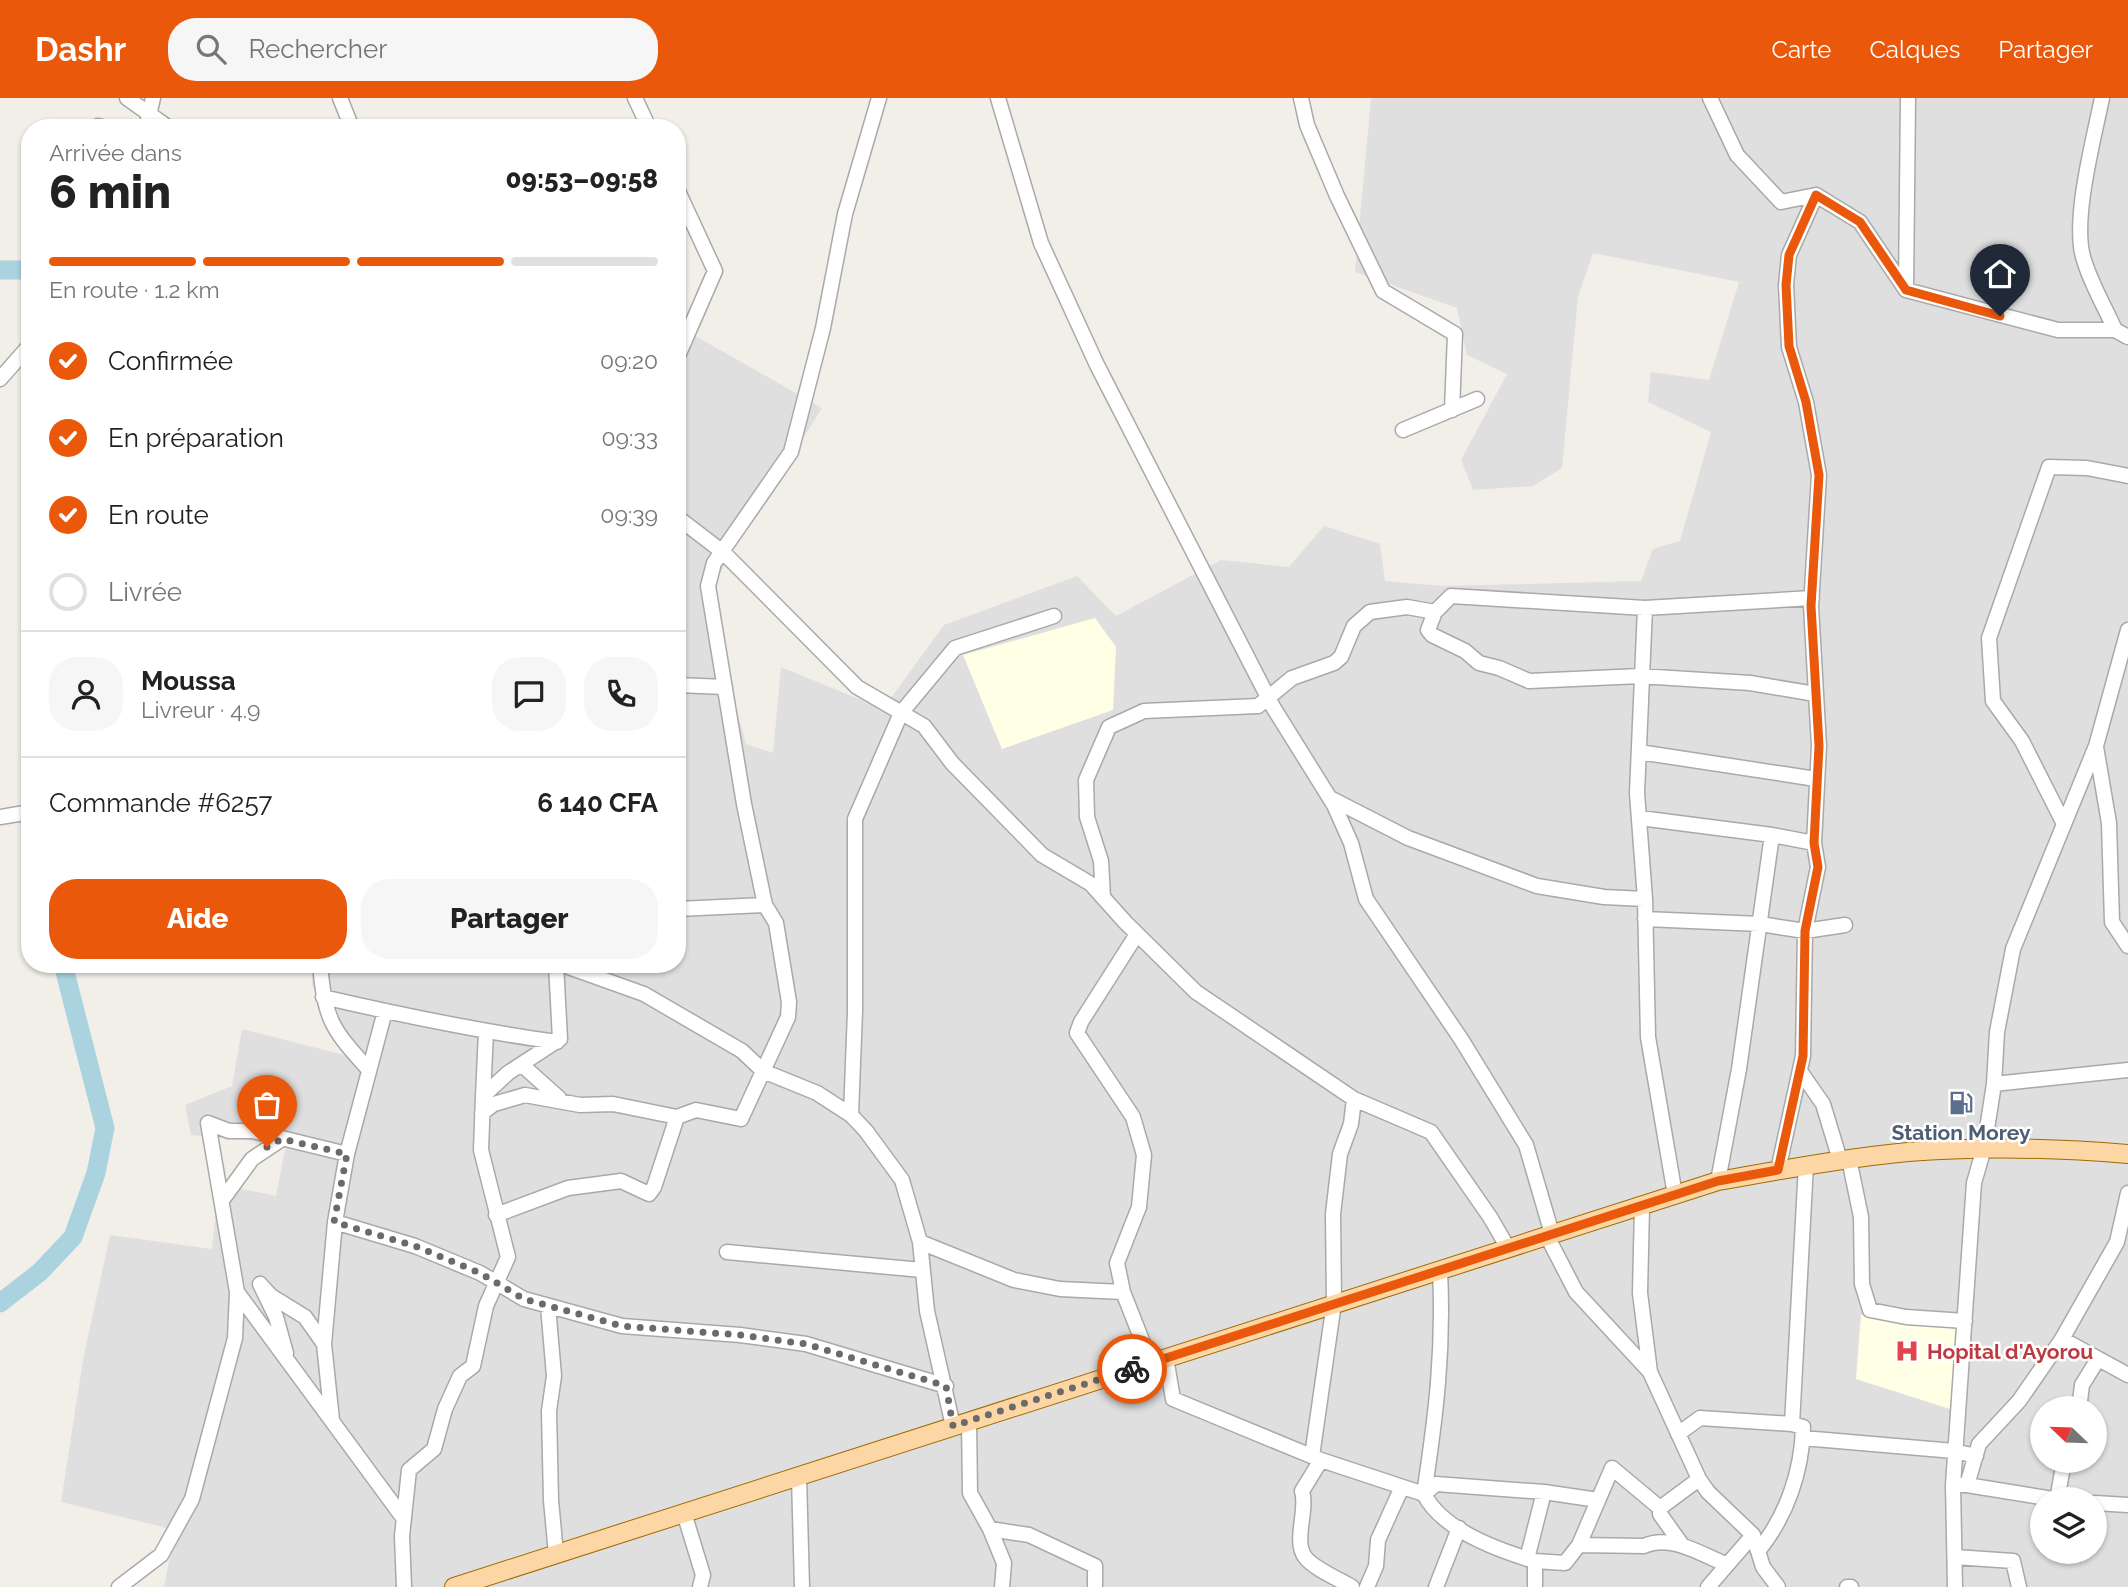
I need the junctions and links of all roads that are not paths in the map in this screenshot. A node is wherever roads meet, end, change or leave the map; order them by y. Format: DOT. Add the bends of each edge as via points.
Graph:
graph roads {
  1 [pos="127,98"];
  2 [pos="153,98"];
  3 [pos="340,98"];
  4 [pos="635,98"];
  5 [pos="879,98"];
  6 [pos="998,98"];
  7 [pos="1301,98"];
  8 [pos="1710,98"];
  9 [pos="1908,98"];
  10 [pos="2102,98"];
  11 [pos="147,119"];
  12 [pos="148,119"];
  13 [pos="348,119"];
  14 [pos="645,119"];
  15 [pos="1816,195"];
  16 [pos="686,208"];
  17 [pos="1906,290"];
  18 [pos="2122,333"];
  19 [pos="686,337"];
  20 [pos="21,355"];
  21 [pos="0,379"];
  22 [pos="1477,399"];
  23 [pos="1452,410"];
  24 [pos="1403,430"];
  25 [pos="2128,476"];
  26 [pos="686,524"];
  27 [pos="724,553"];
  28 [pos="1812,598"];
  29 [pos="1645,608"];
  30 [pos="1435,612"];
  31 [pos="1054,616"];
  32 [pos="2128,630"];
  33 [pos="2125,651"];
  34 [pos="1640,676"];
  35 [pos="686,685"];
  36 [pos="725,687"];
  37 [pos="1815,694"];
  38 [pos="1269,698"];
  39 [pos="901,713"];
  40 [pos="2096,746"];
  41 [pos="1639,752"];
  42 [pos="1816,779"];
  43 [pos="1329,798"];
  44 [pos="21,814"];
  45 [pos="0,817"];
  46 [pos="1640,818"];
  47 [pos="2064,824"];
  48 [pos="1772,835"];
  49 [pos="1814,843"];
  50 [pos="1103,897"];
  51 [pos="1645,899"];
  52 [pos="765,905"];
  53 [pos="686,909"];
  54 [pos="1645,919"];
  55 [pos="1760,925"];
  56 [pos="1845,925"];
  57 [pos="1805,931"];
  58 [pos="1137,934"];
  59 [pos="2128,946"];
  60 [pos="321,973"];
  61 [pos="558,973"];
  62 [pos="584,973"];
  63 [pos="323,996"];
  64 [pos="385,1011"];
  65 [pos="486,1032"];
  66 [pos="557,1042"];
  67 [pos="522,1065"];
  68 [pos="369,1070"];
  69 [pos="2128,1070"];
  70 [pos="763,1071"];
  71 [pos="1800,1071"];
  72 [pos="1994,1084"];
  73 [pos="483,1096"];
  74 [pos="1354,1099"];
  75 [pos="563,1102"];
  76 [pos="482,1113"];
  77 [pos="851,1115"];
  78 [pos="677,1117"];
  79 [pos="282,1139"];
  80 [pos="1984,1148"];
  81 [pos="347,1154"];
  82 [pos="2128,1154"];
  83 [pos="1845,1159"];
  84 [pos="1806,1165"];
  85 [pos="1778,1170"];
  86 [pos="1718,1181"];
  87 [pos="2128,1193"];
  88 [pos="1675,1195"];
  89 [pos="223,1199"];
  90 [pos="1642,1206"];
  91 [pos="496,1215"];
  92 [pos="334,1222"];
  93 [pos="1549,1235"];
  94 [pos="920,1242"];
  95 [pos="2123,1245"];
  96 [pos="1508,1248"];
  97 [pos="727,1252"];
  98 [pos="922,1270"];
  99 [pos="1440,1270"];
  100 [pos="498,1284"];
  101 [pos="237,1292"];
  102 [pos="1123,1292"];
  103 [pos="1334,1303"];
  104 [pos="548,1306"];
  105 [pos="1965,1321"];
  106 [pos="2062,1339"];
  107 [pos="324,1344"];
  108 [pos="2098,1359"];
  109 [pos="1158,1360"];
  110 [pos="288,1362"];
  111 [pos="1650,1372"];
  112 [pos="2128,1375"];
  113 [pos="946,1386"];
  114 [pos="2081,1396"];
  115 [pos="332,1421"];
  116 [pos="961,1424"];
  117 [pos="1792,1424"];
  118 [pos="1678,1434"];
  119 [pos="1803,1438"];
  120 [pos="1954,1451"];
  121 [pos="1976,1456"];
  122 [pos="1317,1458"];
  123 [pos="799,1477"];
  124 [pos="1699,1479"];
  125 [pos="1960,1485"];
  126 [pos="1402,1487"];
  127 [pos="1544,1492"];
  128 [pos="1424,1494"];
  129 [pos="2030,1496"];
  130 [pos="1598,1500"];
  131 [pos="2107,1504"];
  132 [pos="2128,1505"];
  133 [pos="1660,1508"];
  134 [pos="684,1513"];
  135 [pos="404,1519"];
  136 [pos="1459,1528"];
  137 [pos="989,1529"];
  138 [pos="1753,1535"];
  139 [pos="1580,1545"];
  140 [pos="1682,1545"];
  141 [pos="1759,1550"];
  142 [pos="556,1554"];
  143 [pos="1955,1557"];
  144 [pos="1531,1560"];
  145 [pos="1725,1564"];
  146 [pos="118,1587"];
  147 [pos="404,1587"];
  148 [pos="454,1587"];
  149 [pos="700,1587"];
  150 [pos="802,1587"];
  151 [pos="1002,1587"];
  152 [pos="1095,1587"];
  153 [pos="1352,1587"];
  154 [pos="1367,1587"];
  155 [pos="1436,1587"];
  156 [pos="1535,1587"];
  157 [pos="1708,1587"];
  158 [pos="1779,1587"];
  159 [pos="1955,1587"];
  160 [pos="2019,1587"];
  1 -- 11 [label="street"];
  2 -- 12 [label="street"];
  3 -- 13 [label="street"];
  4 -- 14 [label="street"];
  5 -- 27 [label="street" via="845,215 823,328 791,452"];
  6 -- 38 [label="street" via="1041,243 1097,365"];
  7 -- 23 [label="street" via="1307,125 1337,196 1383,291 1455,334"];
  8 -- 15 [label="street" via="1737,155 1781,202"];
  9 -- 17 [label="street"];
  10 -- 18 [label="street" via="2087,170 2080,243 2083,260"];
  15 -- 17 [label="street" via="1860,222"];
  15 -- 28 [label="street" via="1789,255 1786,285 1789,346 1806,402 1819,475"];
  16 -- 19 [label="street" via="715,271"];
  17 -- 18 [label="street" via="2058,330"];
  20 -- 21 [label="street"];
  22 -- 23 [label="street"];
  23 -- 24 [label="street"];
  25 -- 47 [label="street" via="2049,467 1989,638 1993,701 2022,741"];
  26 -- 27 [label="street"];
  27 -- 36 [label="street" via="714,563 708,586"];
  27 -- 39 [label="street" via="857,687"];
  28 -- 29 [label="street"];
  28 -- 37 [label="street"];
  29 -- 30 [label="street" via="1451,596"];
  29 -- 34 [label="street"];
  30 -- 34 [label="street" via="1428,630 1432,635 1479,663 1499,667 1516,678"];
  30 -- 38 [label="street" via="1407,607 1370,612 1354,626 1334,663 1292,678"];
  31 -- 39 [label="street" via="955,648"];
  32 -- 33 [label="street"];
  33 -- 40 [label="street"];
  34 -- 37 [label="street" via="1750,683"];
  34 -- 41 [label="street"];
  35 -- 36 [label="street"];
  36 -- 52 [label="street"];
  37 -- 42 [label="street"];
  38 -- 43 [label="street"];
  38 -- 50 [label="street" via="1258,706 1144,711 1110,727 1086,780 1087,817 1101,861"];
  39 -- 50 [label="street" via="924,726 952,763 1042,855 1091,884"];
  39 -- 77 [label="street" via="855,819"];
  40 -- 47 [label="street"];
  40 -- 59 [label="street" via="2109,823 2112,922"];
  41 -- 42 [label="street"];
  41 -- 46 [label="street"];
  42 -- 49 [label="street"];
  43 -- 51 [label="street" via="1415,841 1537,886"];
  43 -- 93 [label="street" via="1350,843 1366,899 1526,1145"];
  44 -- 45 [label="street"];
  46 -- 48 [label="street"];
  46 -- 51 [label="street"];
  47 -- 72 [label="street" via="2013,949 1997,1032"];
  48 -- 49 [label="street"];
  48 -- 55 [label="street"];
  49 -- 57 [label="street" via="1818,867"];
  50 -- 58 [label="street"];
  51 -- 54 [label="street"];
  52 -- 53 [label="street"];
  52 -- 70 [label="street" via="776,923 789,1011"];
  54 -- 55 [label="street"];
  54 -- 88 [label="street" via="1648,1037"];
  55 -- 57 [label="street"];
  55 -- 86 [label="street" via="1740,1069"];
  56 -- 57 [label="street"];
  57 -- 71 [label="street"];
  58 -- 74 [label="street" via="1196,992"];
  58 -- 102 [label="street" via="1077,1033 1133,1116 1144,1155 1139,1208 1118,1263"];
  60 -- 63 [label="street"];
  61 -- 66 [label="street"];
  62 -- 70 [label="street" via="644,994 742,1051"];
  63 -- 64 [label="street"];
  63 -- 68 [label="street" via="335,1032"];
  64 -- 65 [label="street"];
  64 -- 68 [label="street"];
  65 -- 66 [label="street"];
  65 -- 73 [label="street"];
  66 -- 67 [label="street"];
  67 -- 73 [label="street"];
  67 -- 75 [label="street"];
  68 -- 81 [label="street"];
  69 -- 72 [label="street"];
  70 -- 77 [label="street" via="817,1093"];
  70 -- 78 [label="street" via="741,1119 696,1110"];
  71 -- 83 [label="street" via="1822,1104"];
  71 -- 85 [label="street"];
  72 -- 80 [label="street"];
  73 -- 76 [label="street"];
  74 -- 96 [label="street" via="1431,1132"];
  74 -- 103 [label="street" via="1351,1125 1340,1154 1333,1214"];
  75 -- 76 [label="street" via="525,1095 508,1098"];
  75 -- 78 [label="street" via="613,1104"];
  76 -- 91 [label="street" via="481,1150"];
  77 -- 94 [label="street" via="902,1180"];
  78 -- 91 [label="street" via="649,1194 621,1181 568,1188"];
  79 -- 81 [label="street"];
  79 -- 89 [label="street" via="252,1160"];
  79 -- 89 [label="street" via="208,1123"];
  80 -- 82 [label="main road"];
  80 -- 83 [label="main road"];
  80 -- 105 [label="street" via="1974,1183"];
  81 -- 92 [label="street"];
  83 -- 84 [label="main road"];
  83 -- 105 [label="street" via="1861,1217 1862,1284 1870,1310"];
  84 -- 85 [label="main road"];
  84 -- 117 [label="street"];
  85 -- 86 [label="main road"];
  86 -- 88 [label="main road"];
  87 -- 95 [label="street"];
  88 -- 90 [label="main road"];
  89 -- 101 [label="street"];
  90 -- 93 [label="main road"];
  90 -- 111 [label="street" via="1640,1293"];
  91 -- 100 [label="street" via="508,1257"];
  92 -- 100 [label="street" via="415,1246"];
  92 -- 107 [label="street"];
  93 -- 96 [label="main road"];
  93 -- 111 [label="street" via="1576,1292"];
  94 -- 98 [label="street"];
  94 -- 102 [label="street" via="1014,1280 1060,1289"];
  95 -- 106 [label="street"];
  96 -- 99 [label="main road"];
  97 -- 98 [label="street"];
  98 -- 113 [label="street" via="926,1311"];
  99 -- 103 [label="main road"];
  99 -- 128 [label="street" via="1439,1395"];
  100 -- 104 [label="street"];
  100 -- 135 [label="street" via="486,1306 473,1366 460,1377 450,1398 434,1449 409,1470"];
  101 -- 110 [label="street"];
  101 -- 146 [label="street" via="235,1338 192,1499 161,1555"];
  102 -- 109 [label="street"];
  103 -- 109 [label="main road"];
  103 -- 122 [label="street"];
  104 -- 113 [label="street" via="622,1326 806,1344"];
  104 -- 142 [label="street" via="554,1376 549,1411"];
  105 -- 120 [label="street"];
  106 -- 108 [label="street"];
  106 -- 121 [label="street" via="2019,1401 1979,1444"];
  107 -- 110 [label="street" via="304,1317 260,1284 276,1317"];
  107 -- 115 [label="street"];
  108 -- 112 [label="street"];
  108 -- 114 [label="street"];
  109 -- 116 [label="main road"];
  109 -- 122 [label="street" via="1173,1399"];
  110 -- 115 [label="street"];
  111 -- 118 [label="street"];
  113 -- 116 [label="street"];
  115 -- 135 [label="street"];
  116 -- 123 [label="main road"];
  116 -- 137 [label="street" via="970,1493"];
  117 -- 118 [label="street" via="1700,1418"];
  117 -- 119 [label="street" via="1803,1427"];
  118 -- 124 [label="street"];
  119 -- 120 [label="street"];
  119 -- 141 [label="street" via="1800,1469 1773,1533"];
  120 -- 121 [label="street"];
  120 -- 125 [label="street"];
  121 -- 125 [label="street"];
  122 -- 126 [label="street"];
  122 -- 153 [label="street" via="1302,1491 1306,1502 1301,1548 1306,1559"];
  123 -- 134 [label="main road"];
  123 -- 150 [label="street"];
  124 -- 133 [label="street"];
  124 -- 138 [label="street"];
  125 -- 129 [label="street"];
  125 -- 143 [label="street"];
  126 -- 128 [label="street"];
  126 -- 154 [label="street" via="1378,1540 1376,1566"];
  127 -- 128 [label="street" via="1436,1484"];
  127 -- 130 [label="street"];
  127 -- 144 [label="street"];
  128 -- 136 [label="street" via="1432,1510"];
  130 -- 133 [label="street" via="1612,1468"];
  130 -- 139 [label="street"];
  131 -- 132 [label="street"];
  133 -- 140 [label="street"];
  134 -- 142 [label="main road"];
  134 -- 149 [label="street" via="703,1575"];
  135 -- 147 [label="street"];
  136 -- 144 [label="street"];
  136 -- 155 [label="street"];
  137 -- 151 [label="street" via="1004,1563"];
  137 -- 152 [label="street" via="1029,1535 1095,1566"];
  138 -- 141 [label="street"];
  138 -- 145 [label="street"];
  139 -- 140 [label="street" via="1644,1546 1651,1541"];
  139 -- 144 [label="street" via="1565,1563"];
  140 -- 145 [label="street"];
  141 -- 158 [label="street" via="1763,1567"];
  142 -- 148 [label="main road"];
  143 -- 159 [label="street"];
  143 -- 160 [label="street" via="2013,1561"];
  144 -- 156 [label="street"];
  145 -- 157 [label="street"];
}
